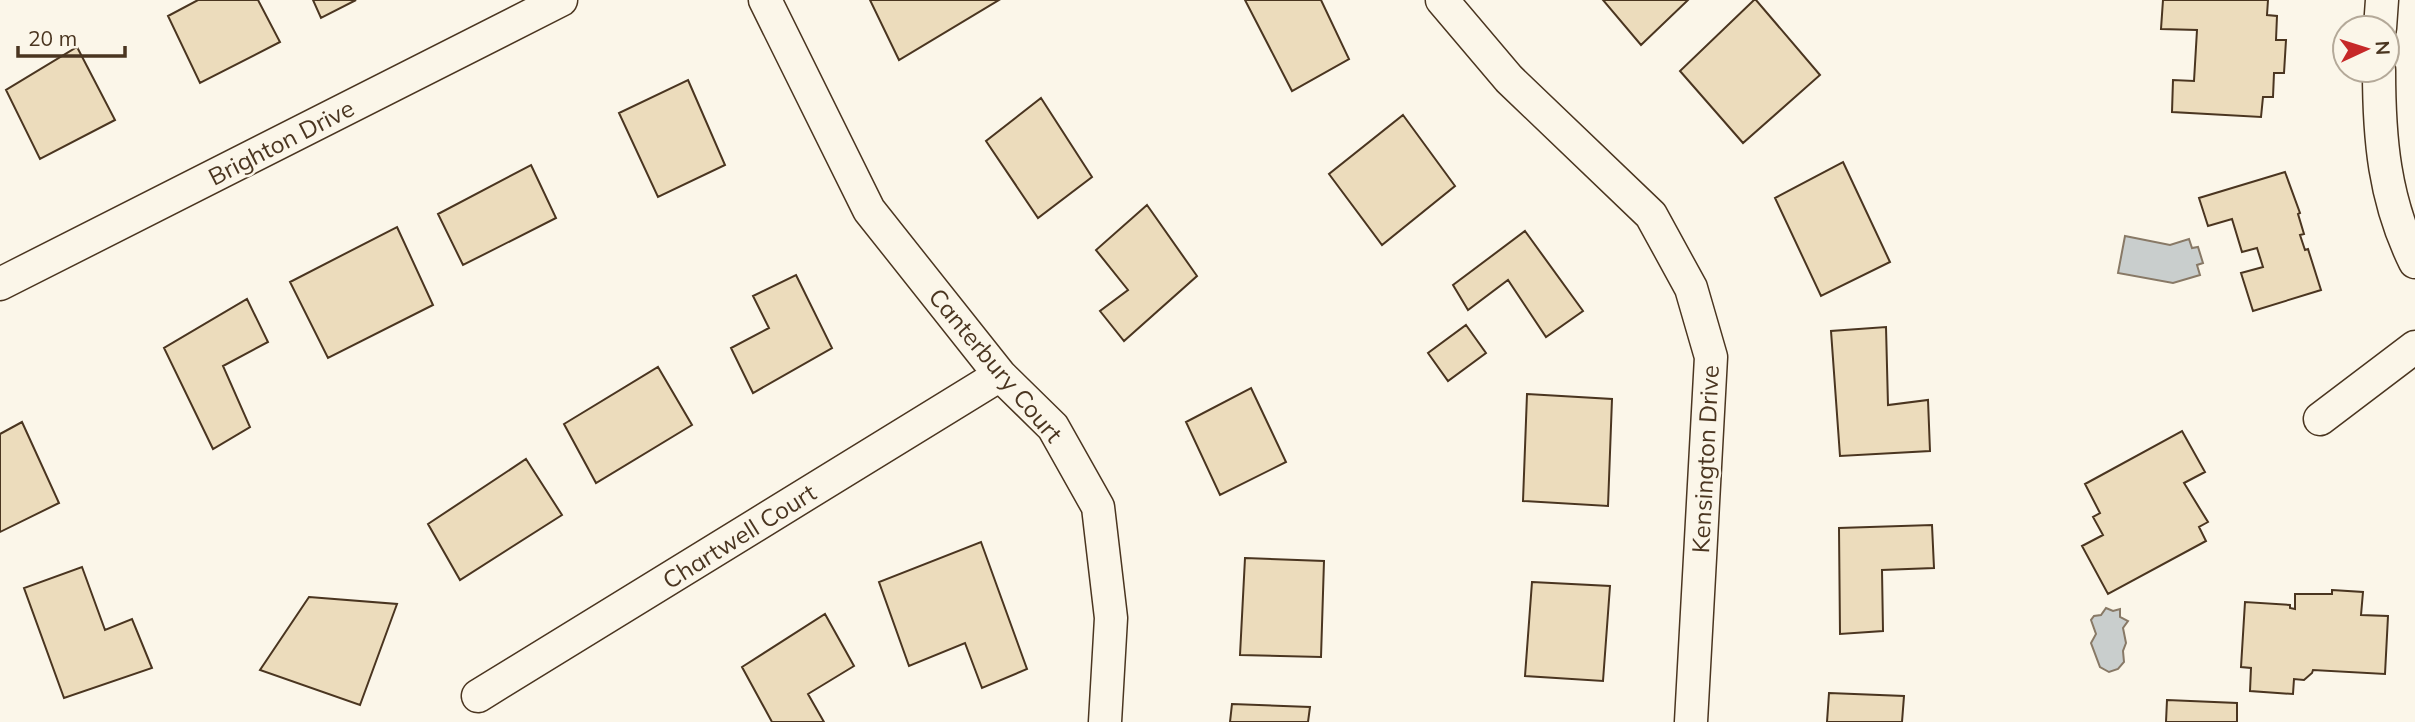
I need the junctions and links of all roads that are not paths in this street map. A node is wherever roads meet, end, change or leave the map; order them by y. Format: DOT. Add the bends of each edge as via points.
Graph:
graph roads {
  1 [pos="561,0"];
  2 [pos="765,0"];
  3 [pos="1442,0"];
  4 [pos="2379,84"];
  5 [pos="2415,261"];
  6 [pos="0,284"];
  7 [pos="2415,347"];
  8 [pos="1000,375"];
  9 [pos="2320,419"];
  10 [pos="478,696"];
  11 [pos="1105,722"];
  12 [pos="1691,722"];
  1 -- 6 [label="street, Brighton Drive"];
  2 -- 8 [label="street, Canterbury Court" via="869,210"];
  3 -- 12 [label="street, Kensington Drive" via="1509,79 1651,215 1690,288 1711,357"];
  4 -- 5 [label="street" via="2383,167"];
  7 -- 9 [label="street"];
  8 -- 10 [label="street, Chartwell Court"];
  8 -- 11 [label="street, Canterbury Court" via="1054,426 1098,507 1111,618"];
}
